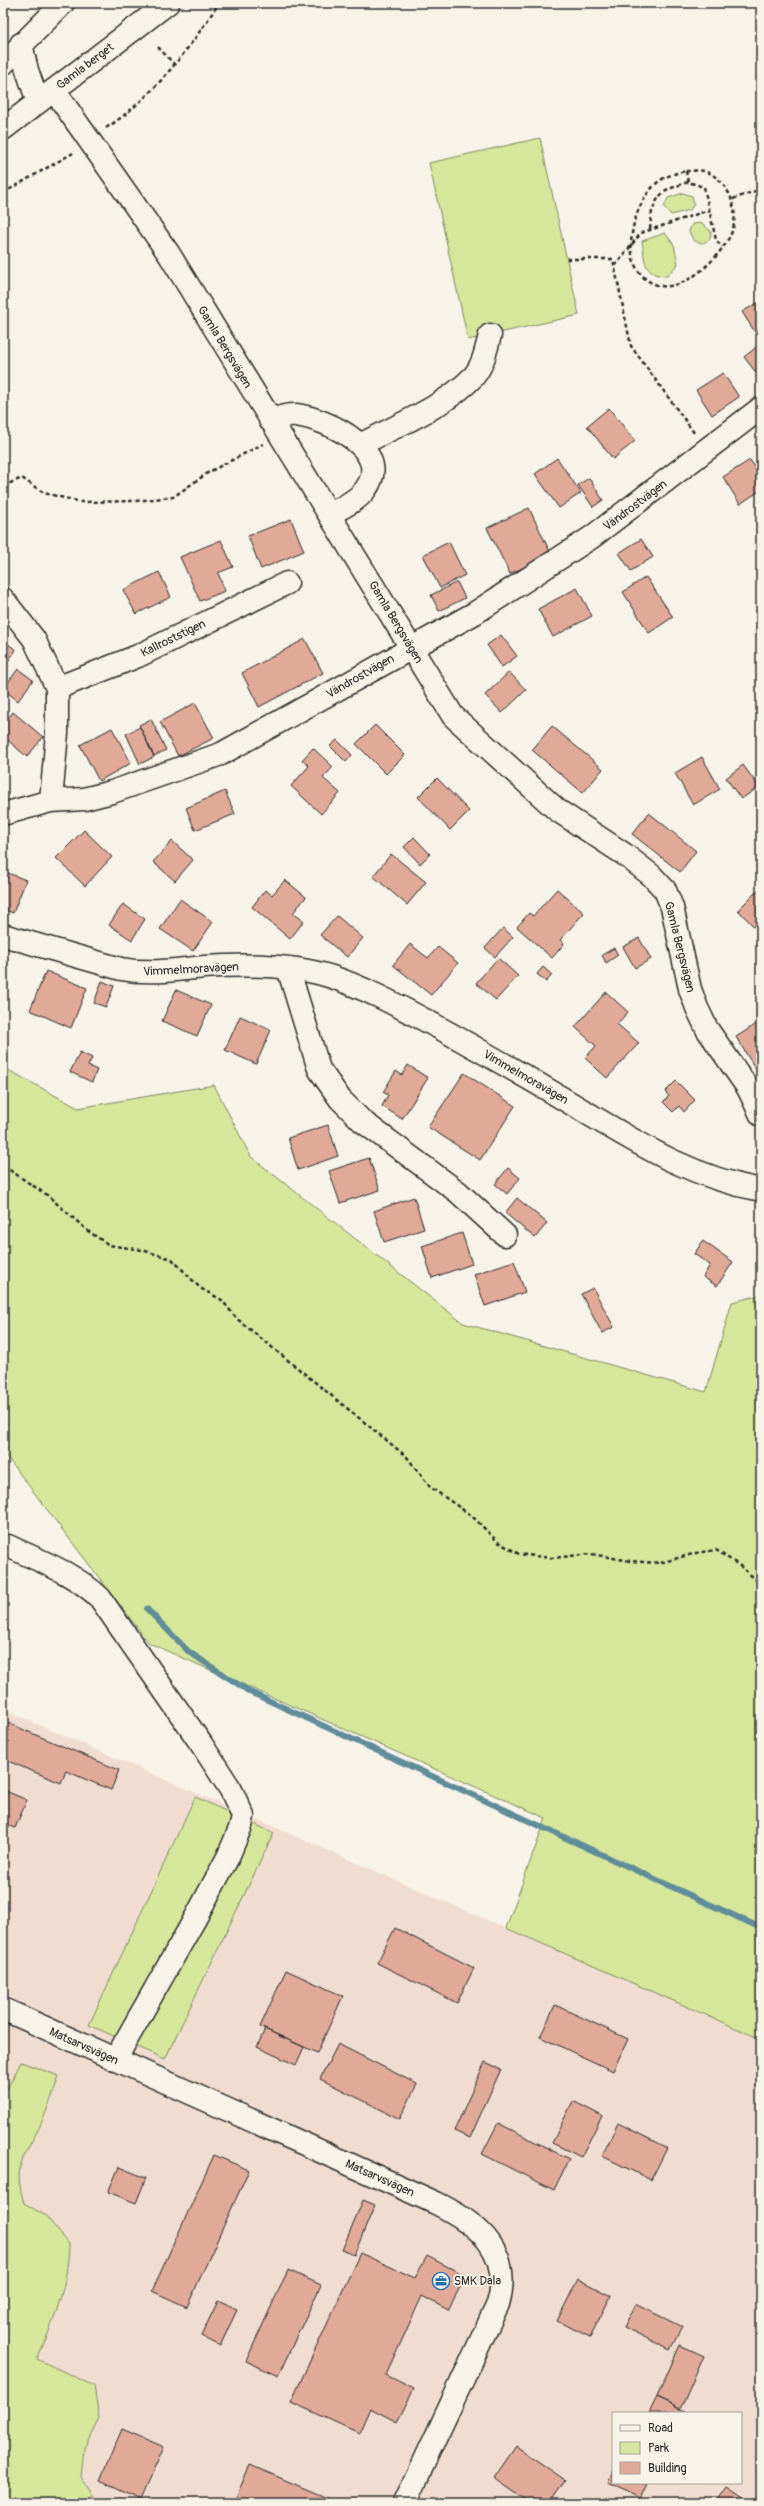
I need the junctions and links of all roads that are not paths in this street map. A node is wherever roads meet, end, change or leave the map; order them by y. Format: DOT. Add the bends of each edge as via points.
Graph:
graph roads {
  1 [pos="63,3"];
  2 [pos="168,3"];
  3 [pos="21,44"];
  4 [pos="3,64"];
  5 [pos="46,96"];
  6 [pos="3,129"];
  7 [pos="490,335"];
  8 [pos="761,408"];
  9 [pos="275,428"];
  10 [pos="360,445"];
  11 [pos="330,514"];
  12 [pos="287,583"];
  13 [pos="3,599"];
  14 [pos="411,646"];
  15 [pos="57,688"];
  16 [pos="50,801"];
  17 [pos="3,814"];
  18 [pos="3,934"];
  19 [pos="288,968"];
  20 [pos="761,1116"];
  21 [pos="761,1190"];
  22 [pos="506,1235"];
  23 [pos="8,1546"];
  24 [pos="3,2009"];
  25 [pos="115,2060"];
  26 [pos="405,2503"];
  1 -- 3 [label="street"];
  2 -- 5 [label="street, Gamla berget"];
  3 -- 4 [label="street"];
  3 -- 5 [label="street, Gamla Bergsvägen" via="27,70"];
  5 -- 6 [label="street, Gamla berget"];
  5 -- 9 [label="street, Gamla Bergsvägen" via="169,254"];
  7 -- 10 [label="street" via="484,358 473,377 440,402"];
  8 -- 14 [label="street, Vändrostvägen" via="592,537 474,612"];
  9 -- 10 [label="street" via="295,414 340,428"];
  9 -- 11 [label="street, Gamla Bergsvägen"];
  10 -- 11 [label="street" via="367,454 372,472 365,490"];
  11 -- 14 [label="street, Gamla Bergsvägen"];
  12 -- 15 [label="street, Kallroststigen" via="138,656"];
  13 -- 15 [label="street" via="34,639"];
  14 -- 16 [label="street, Vändrostvägen" via="221,754 112,792 84,799"];
  14 -- 20 [label="street, Gamla Bergsvägen" via="433,685 460,724 557,810 624,854 651,875 665,890 672,907 690,989 697,1008 707,1029 748,1088"];
  15 -- 16 [label="street" via="57,734"];
  16 -- 17 [label="street, Vändrostvägen"];
  18 -- 19 [label="street, Vimmelmoravägen" via="121,970 136,972 169,972 234,965"];
  19 -- 21 [label="street, Vimmelmoravägen" via="318,973 367,991 490,1055 663,1156 713,1179"];
  19 -- 22 [label="street" via="319,1069 340,1099 362,1121 458,1192"];
  23 -- 25 [label="street" via="68,1574 100,1598 202,1745 231,1790 243,1816 231,1850 196,1917"];
  24 -- 25 [label="street, Matsarvsvägen"];
  25 -- 26 [label="street, Matsarvsvägen" via="436,2203 470,2222 485,2236 502,2269 503,2286 498,2304"];
}
